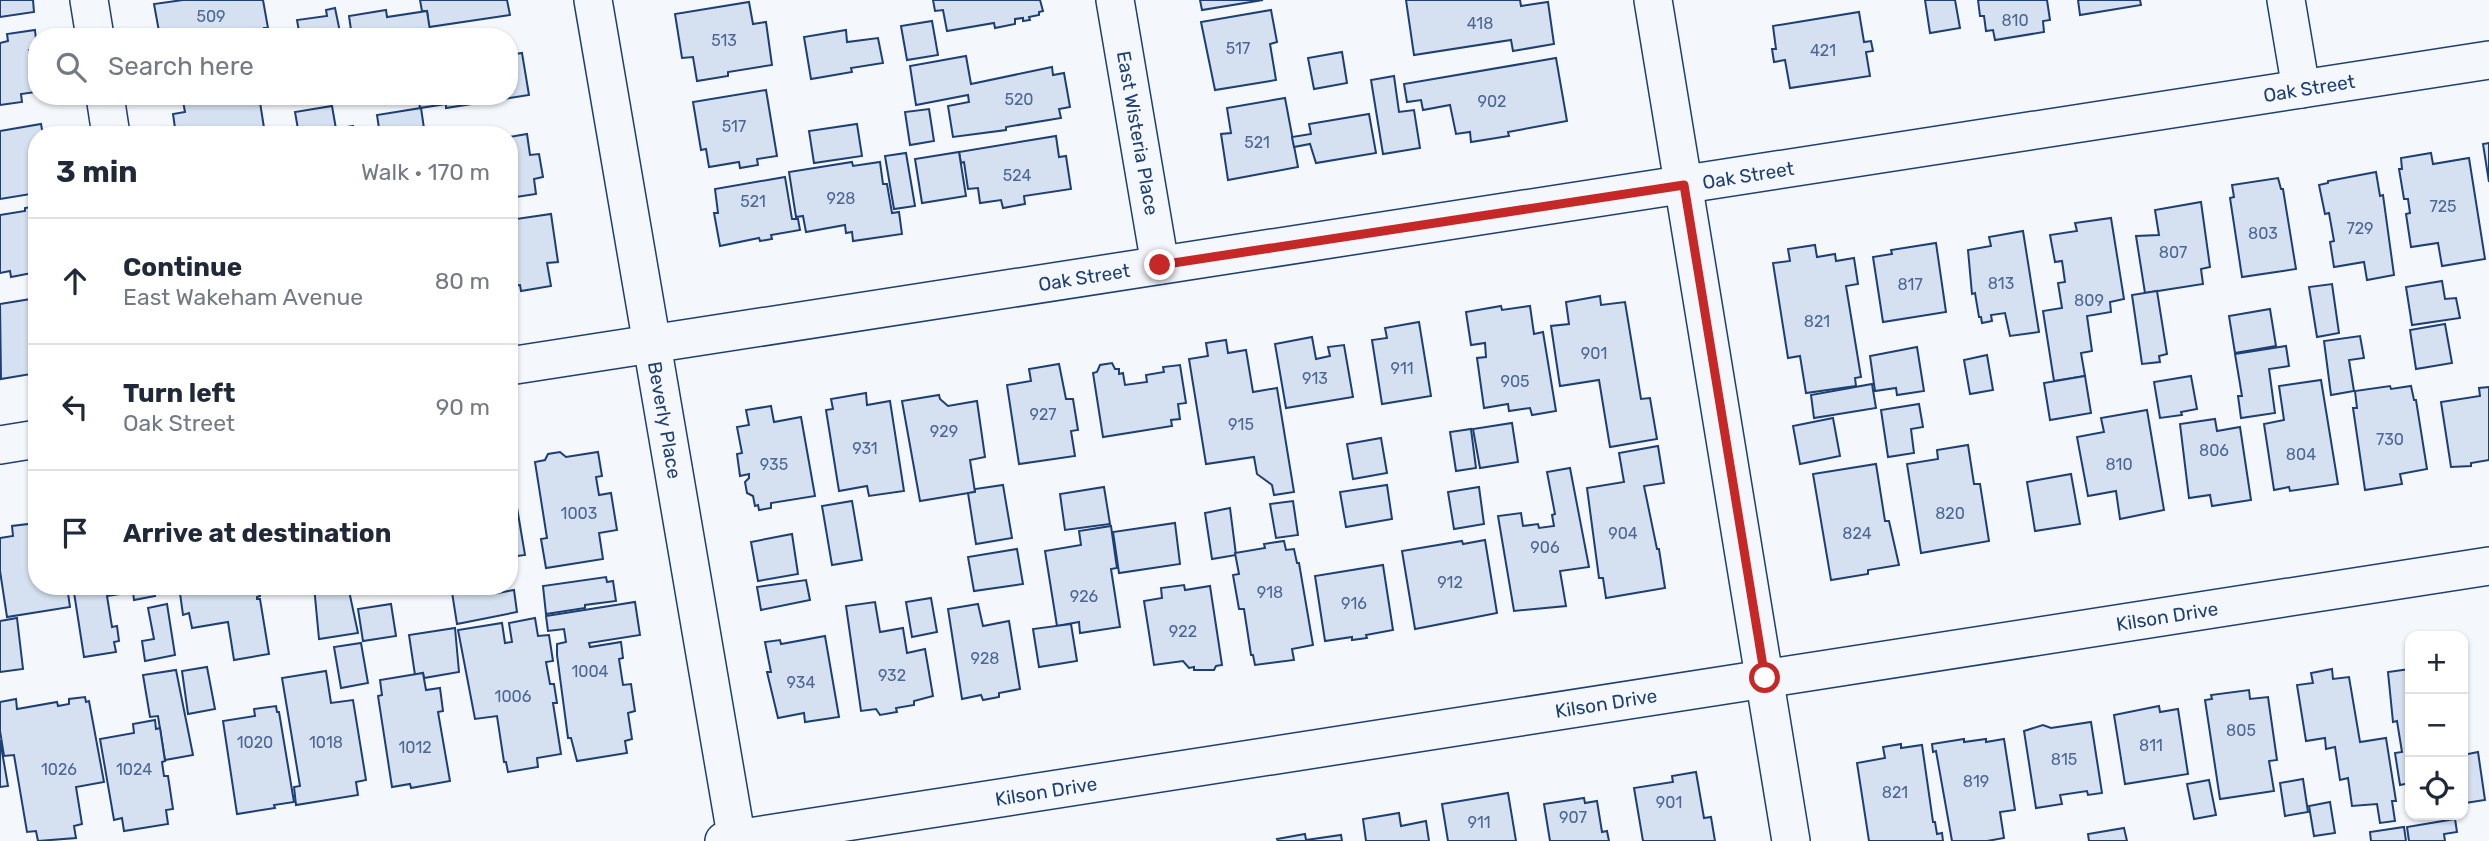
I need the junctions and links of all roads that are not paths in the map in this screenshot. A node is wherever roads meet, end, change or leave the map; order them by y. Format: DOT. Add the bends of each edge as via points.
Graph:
graph roads {
  1 [pos="89,0"];
  2 [pos="593,0"];
  3 [pos="1115,0"];
  4 [pos="1653,0"];
  5 [pos="2286,0"];
  6 [pos="94,28"];
  7 [pos="2489,60"];
  8 [pos="2301,89"];
  9 [pos="106,105"];
  10 [pos="110,126"];
  11 [pos="1684,185"];
  12 [pos="1160,265"];
  13 [pos="652,344"];
  14 [pos="518,365"];
  15 [pos="28,440"];
  16 [pos="0,445"];
  17 [pos="2489,566"];
  18 [pos="1765,678"];
  19 [pos="733,840"];
  20 [pos="1791,841"];
  1 -- 6 [label="street"];
  2 -- 13 [label="street, Beverly Place"];
  3 -- 12 [label="street, East Wisteria Place"];
  4 -- 11 [label="street"];
  5 -- 8 [label="street"];
  7 -- 8 [label="street, Oak Street"];
  8 -- 11 [label="street, Oak Street"];
  9 -- 10 [label="street"];
  11 -- 12 [label="street, Oak Street"];
  11 -- 18 [label="street"];
  12 -- 13 [label="street, Oak Street"];
  13 -- 14 [label="street, Oak Street"];
  13 -- 19 [label="street, Beverly Place"];
  15 -- 16 [label="street"];
  17 -- 18 [label="street, Kilson Drive"];
  18 -- 19 [label="street, Kilson Drive"];
  18 -- 20 [label="street"];
}
